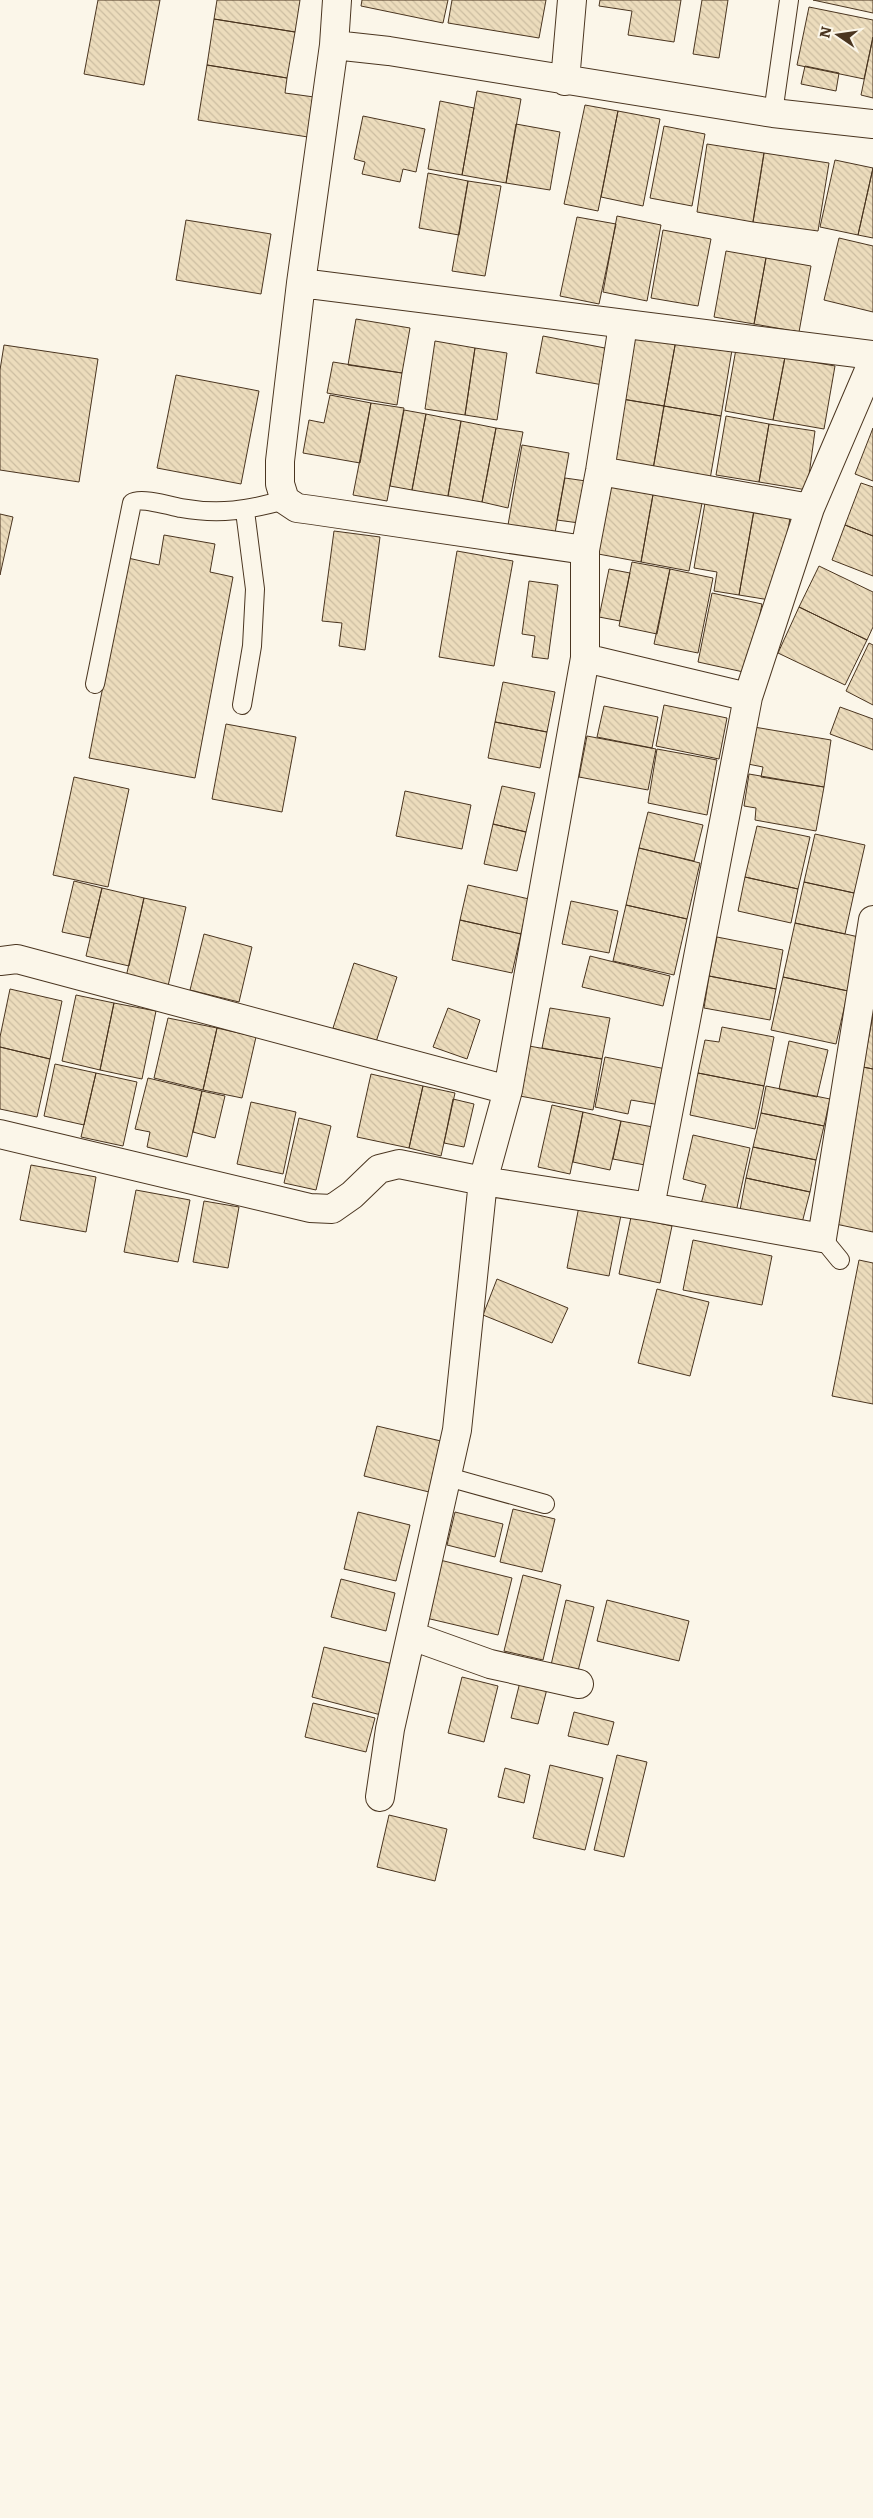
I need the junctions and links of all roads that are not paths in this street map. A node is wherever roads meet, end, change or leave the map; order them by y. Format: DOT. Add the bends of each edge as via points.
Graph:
graph roads {
  1 [pos="337,0"];
  2 [pos="572,0"];
  3 [pos="789,0"];
  4 [pos="334,45"];
  5 [pos="565,81"];
  6 [pos="773,113"];
  7 [pos="873,124"];
  8 [pos="301,283"];
  9 [pos="623,324"];
  10 [pos="873,355"];
  11 [pos="873,362"];
  12 [pos="600,471"];
  13 [pos="285,500"];
  14 [pos="810,508"];
  15 [pos="246,511"];
  16 [pos="585,550"];
  17 [pos="585,658"];
  18 [pos="95,684"];
  19 [pos="748,698"];
  20 [pos="242,705"];
  21 [pos="873,920"];
  22 [pos="0,961"];
  23 [pos="508,1090"];
  24 [pos="0,1134"];
  25 [pos="483,1181"];
  26 [pos="650,1207"];
  27 [pos="822,1238"];
  28 [pos="840,1260"];
  29 [pos="448,1477"];
  30 [pos="545,1504"];
  31 [pos="412,1636"];
  32 [pos="579,1684"];
  33 [pos="380,1797"];
  1 -- 4 [label="street"];
  2 -- 5 [label="street"];
  3 -- 6 [label="lane"];
  4 -- 5 [label="street" via="389,51"];
  4 -- 8 [label="street"];
  5 -- 6 [label="street"];
  6 -- 7 [label="street"];
  8 -- 9 [label="street"];
  8 -- 13 [label="street" via="280,461 280,484"];
  9 -- 10 [label="street"];
  9 -- 12 [label="street"];
  11 -- 14 [label="street"];
  12 -- 14 [label="street"];
  12 -- 16 [label="street"];
  13 -- 15 [label="lane"];
  13 -- 16 [label="street" via="297,508"];
  14 -- 19 [label="street"];
  15 -- 18 [label="lane" via="185,508 140,500 132,503"];
  15 -- 20 [label="lane" via="255,589 252,646"];
  16 -- 17 [label="street"];
  17 -- 19 [label="street"];
  17 -- 23 [label="street"];
  19 -- 26 [label="street"];
  21 -- 27 [label="street"];
  22 -- 23 [label="street" via="17,959"];
  23 -- 25 [label="street"];
  24 -- 25 [label="street" via="310,1208 332,1208 352,1195 379,1169 399,1164"];
  25 -- 26 [label="street"];
  25 -- 29 [label="street" via="457,1430"];
  26 -- 27 [label="street"];
  27 -- 28 [label="lane"];
  29 -- 30 [label="lane"];
  29 -- 31 [label="street"];
  31 -- 32 [label="street" via="490,1664"];
  31 -- 33 [label="street" via="390,1729"];
}
